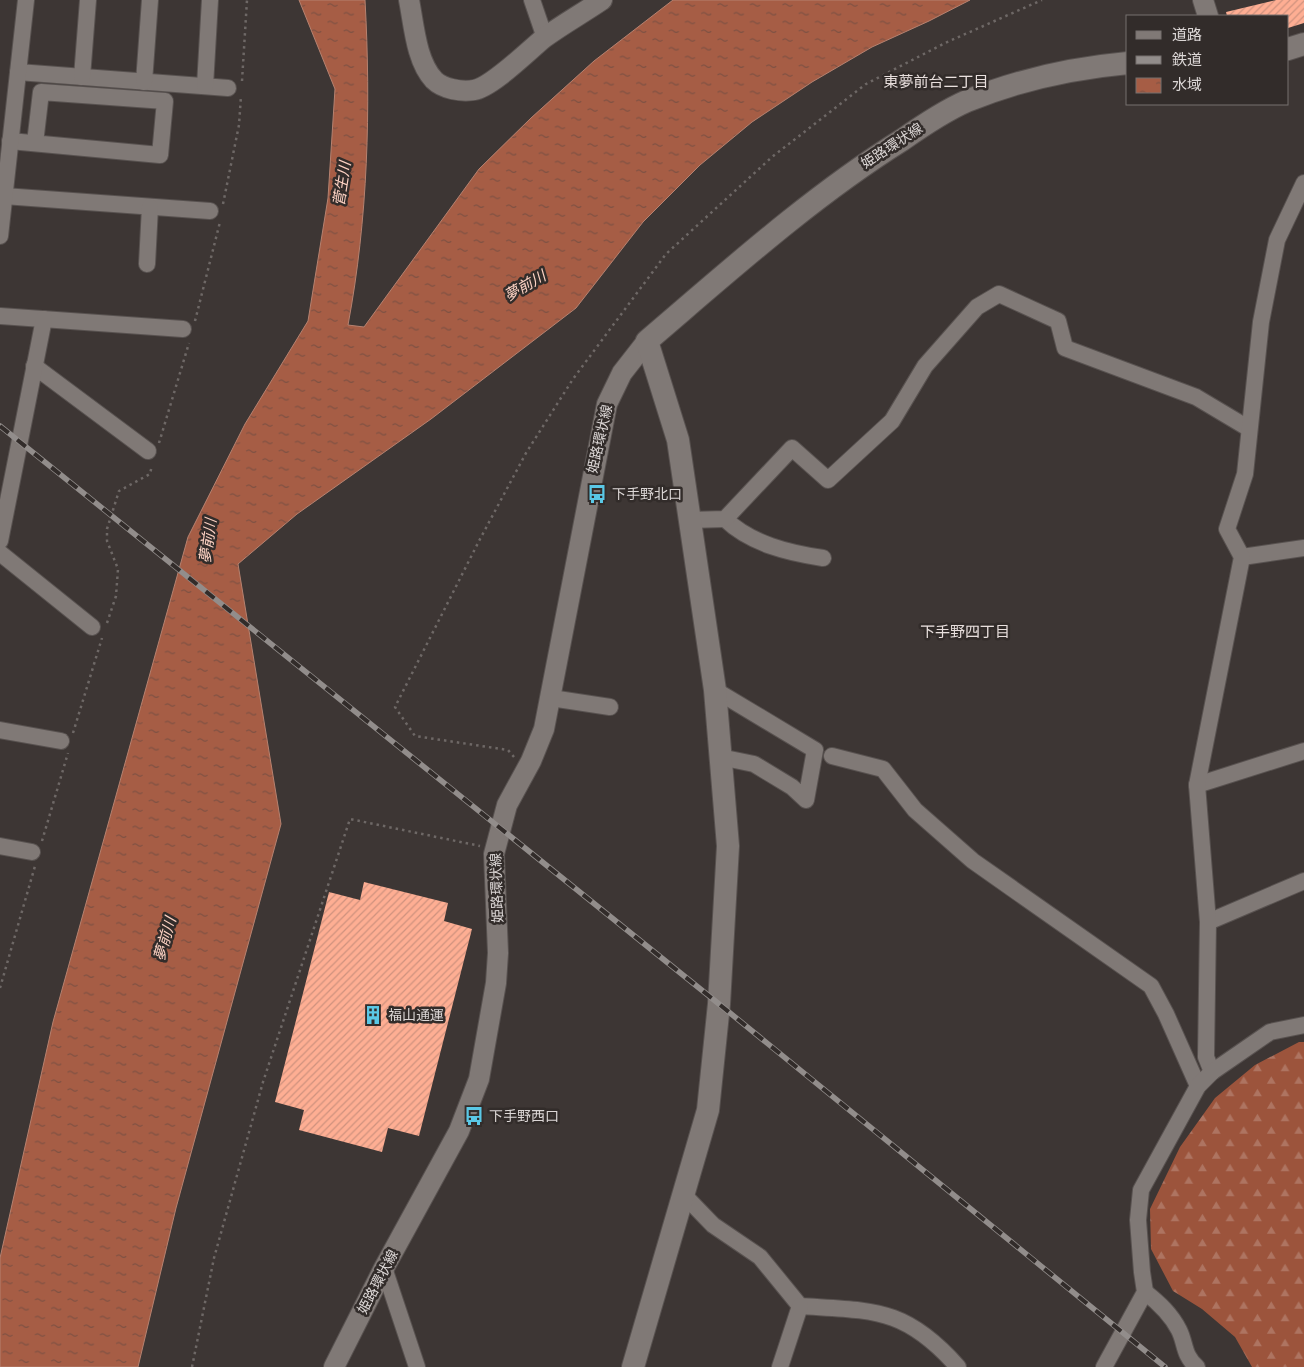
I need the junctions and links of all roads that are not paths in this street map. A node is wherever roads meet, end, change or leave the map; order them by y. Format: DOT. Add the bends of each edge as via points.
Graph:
graph roads {
  1 [pos="26,0"];
  2 [pos="88,0"];
  3 [pos="150,0"];
  4 [pos="210,0"];
  5 [pos="410,0"];
  6 [pos="532,0"];
  7 [pos="602,0"];
  8 [pos="1203,0"];
  9 [pos="1208,15"];
  10 [pos="545,38"];
  11 [pos="1304,44"];
  12 [pos="1289,49"];
  13 [pos="1126,63"];
  14 [pos="18,72"];
  15 [pos="82,78"];
  16 [pos="144,82"];
  17 [pos="205,86"];
  18 [pos="228,88"];
  19 [pos="7,134"];
  20 [pos="35,143"];
  21 [pos="1304,182"];
  22 [pos="4,196"];
  23 [pos="150,207"];
  24 [pos="218,214"];
  25 [pos="0,236"];
  26 [pos="147,264"];
  27 [pos="0,316"];
  28 [pos="44,319"];
  29 [pos="189,332"];
  30 [pos="647,341"];
  31 [pos="34,366"];
  32 [pos="1248,428"];
  33 [pos="153,454"];
  34 [pos="725,519"];
  35 [pos="690,520"];
  36 [pos="0,541"];
  37 [pos="1304,548"];
  38 [pos="0,553"];
  39 [pos="1242,557"];
  40 [pos="823,558"];
  41 [pos="92,627"];
  42 [pos="715,690"];
  43 [pos="551,698"];
  44 [pos="610,707"];
  45 [pos="0,730"];
  46 [pos="67,743"];
  47 [pos="1304,751"];
  48 [pos="832,756"];
  49 [pos="720,757"];
  50 [pos="1197,785"];
  51 [pos="0,846"];
  52 [pos="36,854"];
  53 [pos="1304,881"];
  54 [pos="1208,922"];
  55 [pos="1304,1025"];
  56 [pos="1212,1072"];
  57 [pos="1198,1086"];
  58 [pos="683,1194"];
  59 [pos="384,1268"];
  60 [pos="1146,1292"];
  61 [pos="800,1306"];
  62 [pos="334,1367"];
  63 [pos="417,1367"];
  64 [pos="633,1367"];
  65 [pos="780,1367"];
  66 [pos="958,1367"];
  67 [pos="1104,1367"];
  68 [pos="1197,1367"];
  1 -- 14 [label="street"];
  2 -- 15 [label="street"];
  3 -- 16 [label="street"];
  4 -- 17 [label="street"];
  5 -- 10 [label="street" via="425,66 434,80 445,87 475,90 500,75"];
  6 -- 10 [label="street"];
  7 -- 10 [label="street"];
  8 -- 9 [label="street"];
  11 -- 12 [label="main road"];
  13 -- 30 [label="main road, 姫路環状線" via="1055,74 1001,88 965,102 935,119 866,162 745,257"];
  14 -- 15 [label="street"];
  14 -- 19 [label="street"];
  15 -- 16 [label="street"];
  16 -- 17 [label="street"];
  17 -- 18 [label="street"];
  19 -- 20 [label="street" via="160,155 165,101 41,92"];
  19 -- 22 [label="street"];
  21 -- 32 [label="street" via="1277,240 1261,322"];
  22 -- 23 [label="street"];
  22 -- 25 [label="street"];
  23 -- 24 [label="street"];
  23 -- 26 [label="street"];
  27 -- 28 [label="street"];
  28 -- 29 [label="street"];
  28 -- 31 [label="street"];
  30 -- 35 [label="main road" via="678,440"];
  30 -- 43 [label="street, 姫路環状線" via="622,373 607,404"];
  31 -- 33 [label="street"];
  31 -- 36 [label="street"];
  32 -- 34 [label="street" via="1196,397 1065,348 1058,321 999,294 977,307 925,366 892,421 828,480 792,448"];
  32 -- 39 [label="street" via="1245,474 1227,529"];
  34 -- 35 [label="street"];
  34 -- 40 [label="street" via="735,529 765,543 793,554"];
  35 -- 42 [label="main road"];
  37 -- 39 [label="street"];
  38 -- 41 [label="street"];
  39 -- 50 [label="street"];
  42 -- 49 [label="main road"];
  42 -- 49 [label="street" via="815,750 806,800 792,787 754,764"];
  43 -- 44 [label="street"];
  43 -- 59 [label="street, 姫路環状線" via="541,735 507,806 496,845 496,983 479,1079 456,1138"];
  45 -- 46 [label="street"];
  47 -- 50 [label="street"];
  48 -- 57 [label="street" via="883,769 916,810 973,861 1152,986"];
  49 -- 58 [label="main road" via="728,846 719,1004 708,1110"];
  50 -- 54 [label="street"];
  51 -- 52 [label="street"];
  53 -- 54 [label="street"];
  54 -- 56 [label="street" via="1206,1057"];
  55 -- 56 [label="street" via="1270,1032"];
  56 -- 57 [label="street"];
  57 -- 60 [label="street" via="1141,1190 1138,1220"];
  58 -- 61 [label="street" via="713,1225 760,1256"];
  58 -- 64 [label="main road"];
  59 -- 62 [label="street, 姫路環状線"];
  59 -- 63 [label="street"];
  60 -- 67 [label="street"];
  60 -- 68 [label="street" via="1164,1307 1179,1330 1188,1360"];
  61 -- 65 [label="street"];
  61 -- 66 [label="street" via="891,1316 916,1327"];
}
